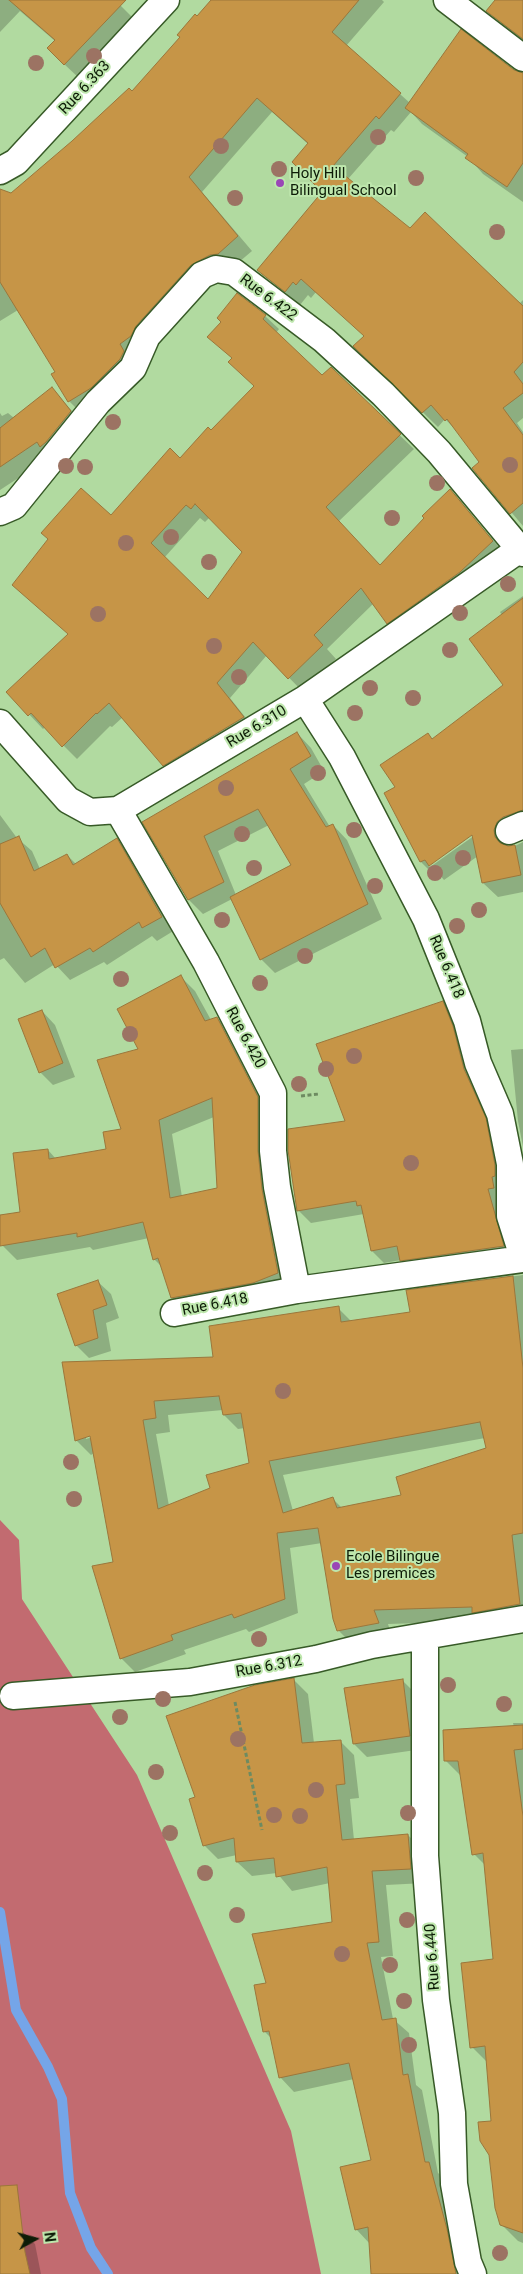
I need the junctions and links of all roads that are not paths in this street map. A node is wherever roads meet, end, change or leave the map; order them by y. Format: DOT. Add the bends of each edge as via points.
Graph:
graph roads {
  1 [pos="166,0"];
  2 [pos="447,0"];
  3 [pos="523,58"];
  4 [pos="0,170"];
  5 [pos="0,512"];
  6 [pos="521,551"];
  7 [pos="305,699"];
  8 [pos="0,723"];
  9 [pos="118,810"];
  10 [pos="523,1258"];
  11 [pos="296,1290"];
  12 [pos="174,1313"];
  13 [pos="523,1619"];
  14 [pos="425,1637"];
  15 [pos="13,1696"];
  16 [pos="473,2274"];
  1 -- 4 [label="street, Rue 6.363" via="16,162"];
  2 -- 3 [label="street"];
  5 -- 6 [label="street, Rue 6.422" via="14,506 98,402 133,368 147,336 202,275 216,269 234,272 324,340 383,394 439,452"];
  6 -- 7 [label="street, Rue 6.310"];
  7 -- 9 [label="street, Rue 6.310"];
  7 -- 10 [label="street, Rue 6.418" via="342,757 426,919 468,1021 478,1064 500,1114 510,1164 510,1216"];
  8 -- 9 [label="street, Rue 6.310" via="68,800 90,812"];
  9 -- 11 [label="street, Rue 6.420" via="206,962 274,1093 274,1160"];
  10 -- 11 [label="street, Rue 6.418"];
  11 -- 12 [label="street, Rue 6.418"];
  13 -- 14 [label="street, Rue 6.312"];
  14 -- 15 [label="street, Rue 6.312" via="190,1682"];
  14 -- 16 [label="street, Rue 6.440" via="425,1856 434,1971 452,2112 454,2184"];
}
